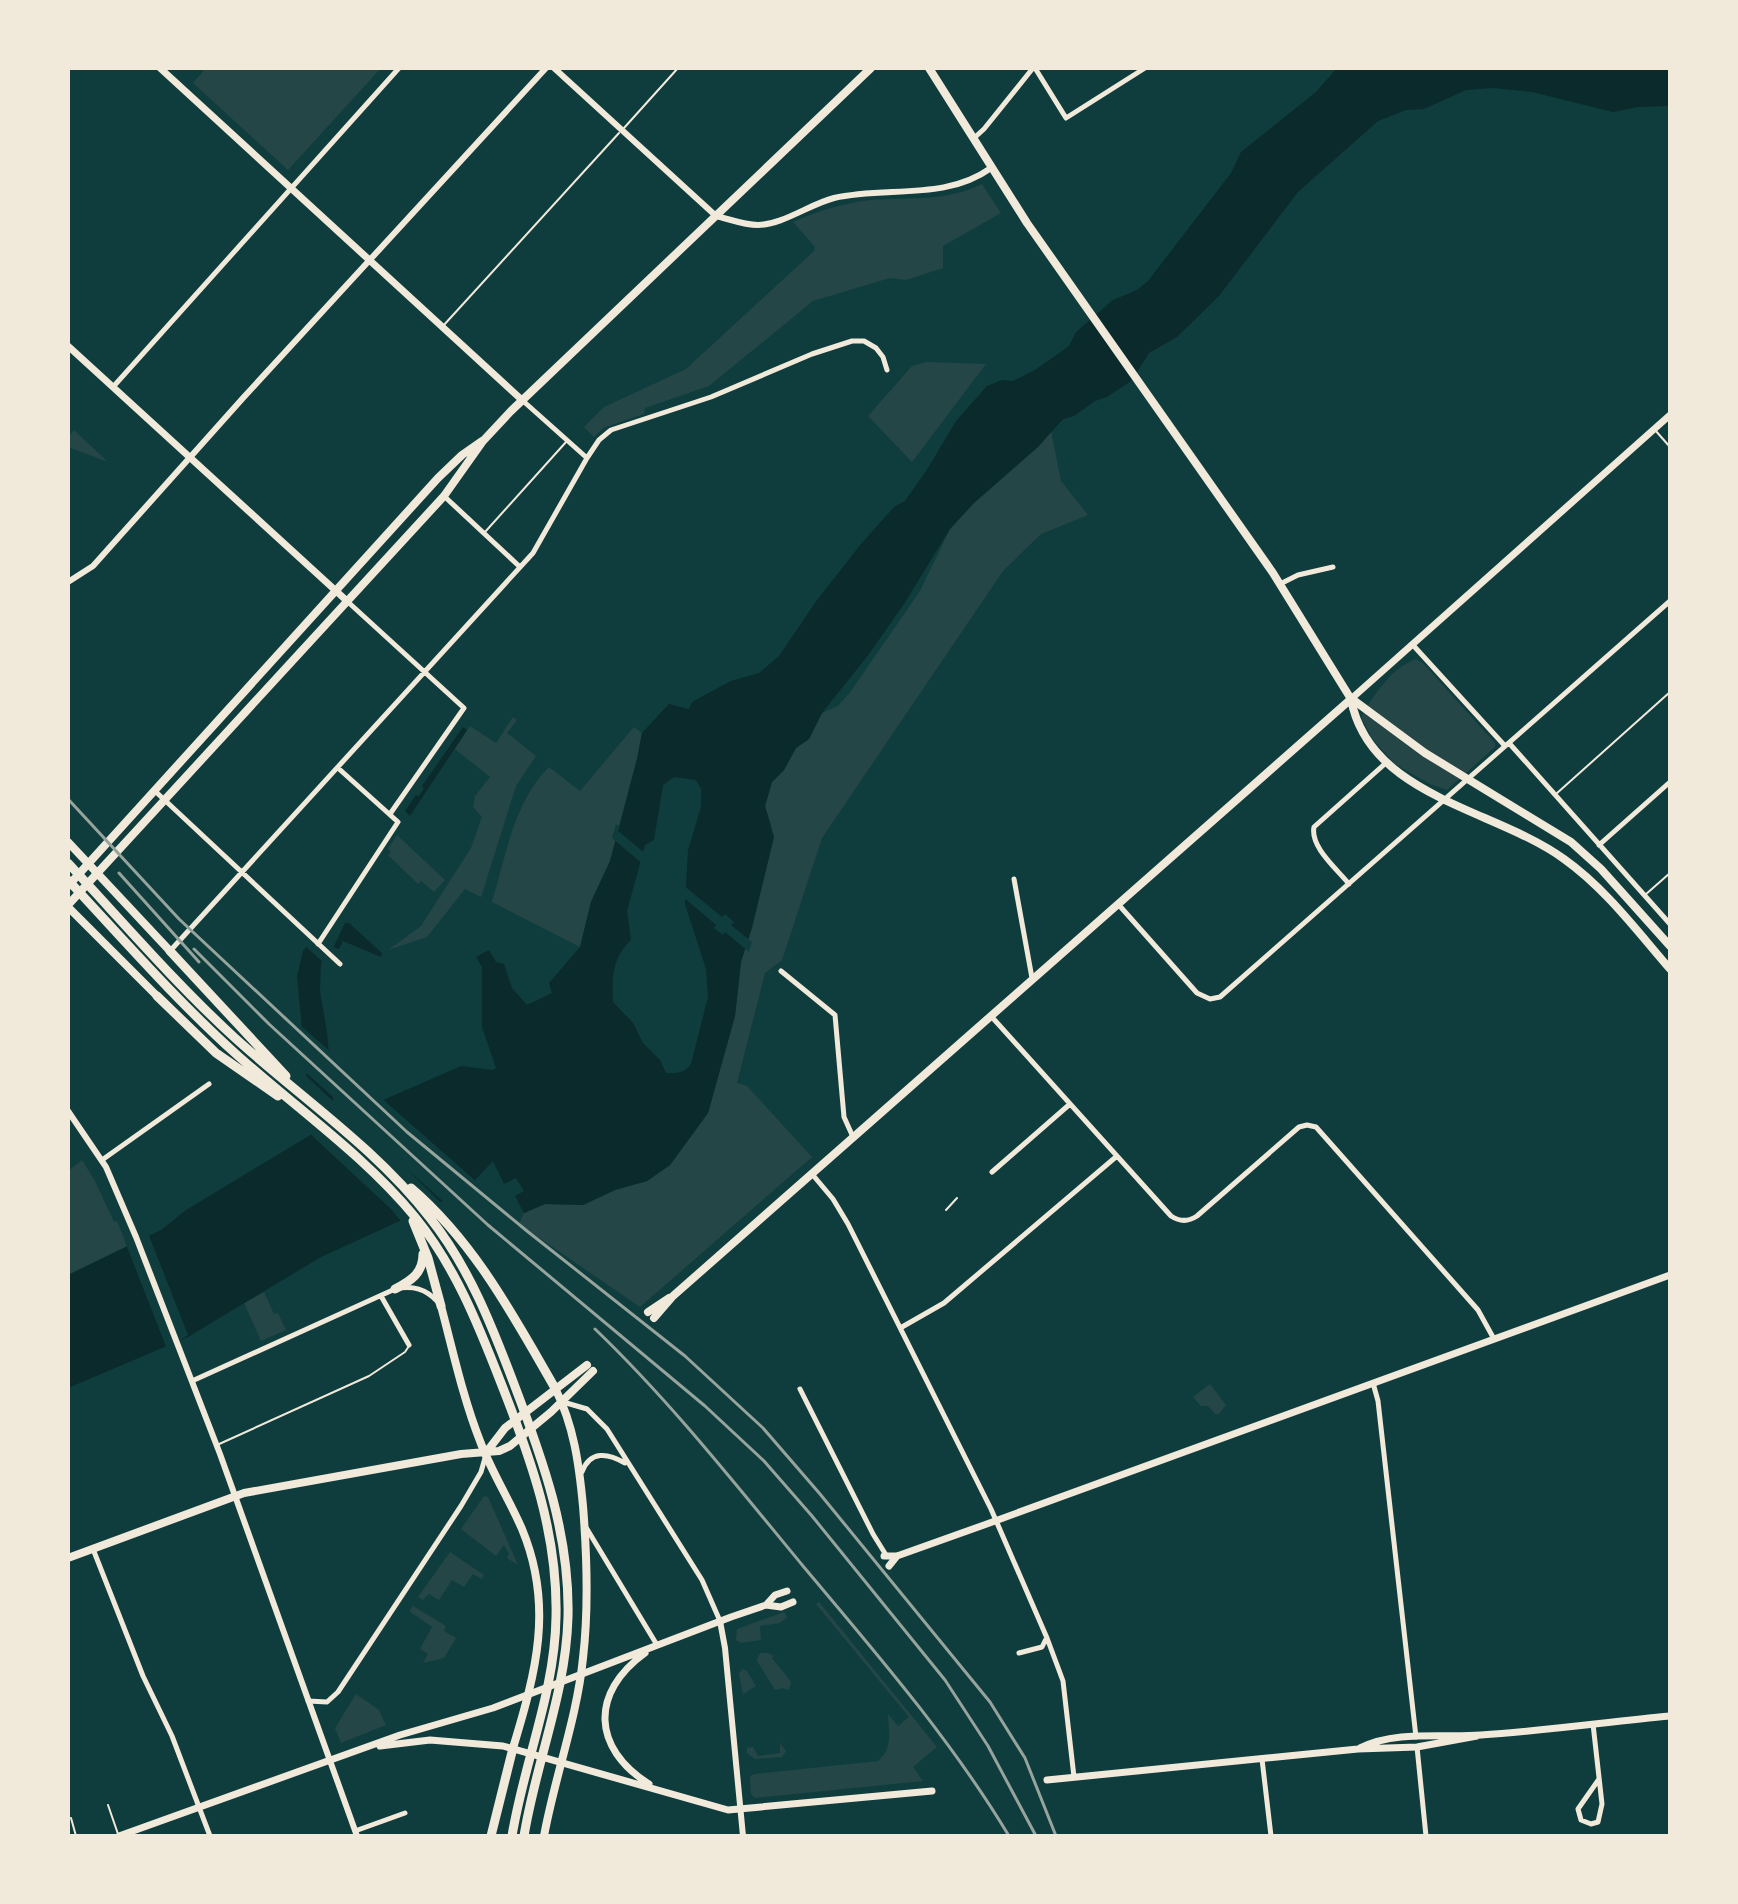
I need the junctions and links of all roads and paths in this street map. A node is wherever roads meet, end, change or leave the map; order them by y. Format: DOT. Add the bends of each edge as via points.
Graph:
graph roads {
  1 [pos="160,68"];
  2 [pos="399,68"];
  3 [pos="546,68"];
  4 [pos="554,68"];
  5 [pos="678,68"];
  6 [pos="871,68"];
  7 [pos="929,68"];
  8 [pos="1034,68"];
  9 [pos="1145,68"];
  10 [pos="622,130"];
  11 [pos="973,139"];
  12 [pos="991,168"];
  13 [pos="291,188"];
  14 [pos="716,216"];
  15 [pos="370,261"];
  16 [pos="442,327"];
  17 [pos="68,346"];
  18 [pos="887,370"];
  19 [pos="113,387"];
  20 [pos="522,400"];
  21 [pos="1670,415"];
  22 [pos="1654,429"];
  23 [pos="483,441"];
  24 [pos="567,442"];
  25 [pos="1670,447"];
  26 [pos="189,458"];
  27 [pos="587,458"];
  28 [pos="444,496"];
  29 [pos="484,533"];
  30 [pos="520,567"];
  31 [pos="1333,567"];
  32 [pos="68,582"];
  33 [pos="1280,584"];
  34 [pos="335,590"];
  35 [pos="347,601"];
  36 [pos="1670,601"];
  37 [pos="1412,644"];
  38 [pos="425,672"];
  39 [pos="1670,692"];
  40 [pos="1351,699"];
  41 [pos="1507,744"];
  42 [pos="1388,762"];
  43 [pos="338,768"];
  44 [pos="1468,779"];
  45 [pos="1670,782"];
  46 [pos="155,791"];
  47 [pos="1555,795"];
  48 [pos="1444,800"];
  49 [pos="165,801"];
  50 [pos="390,814"];
  51 [pos="68,842"];
  52 [pos="1599,845"];
  53 [pos="68,863"];
  54 [pos="88,864"];
  55 [pos="243,872"];
  56 [pos="1670,873"];
  57 [pos="97,874"];
  58 [pos="1014,879"];
  59 [pos="68,883"];
  60 [pos="1349,884"];
  61 [pos="1645,896"];
  62 [pos="1118,903"];
  63 [pos="68,906"];
  64 [pos="1670,924"];
  65 [pos="318,945"];
  66 [pos="1670,946"];
  67 [pos="170,951"];
  68 [pos="340,964"];
  69 [pos="1669,965"];
  70 [pos="781,971"];
  71 [pos="1032,978"];
  72 [pos="157,996"];
  73 [pos="991,1016"];
  74 [pos="209,1084"];
  75 [pos="304,1096"];
  76 [pos="1070,1104"];
  77 [pos="68,1111"];
  78 [pos="305,1112"];
  79 [pos="853,1137"];
  80 [pos="1117,1156"];
  81 [pos="102,1160"];
  82 [pos="992,1172"];
  83 [pos="812,1174"];
  84 [pos="957,1198"];
  85 [pos="946,1210"];
  86 [pos="432,1213"];
  87 [pos="413,1217"];
  88 [pos="421,1239"];
  89 [pos="1670,1275"];
  90 [pos="395,1289"];
  91 [pos="381,1296"];
  92 [pos="441,1306"];
  93 [pos="651,1315"];
  94 [pos="902,1327"];
  95 [pos="1494,1339"];
  96 [pos="409,1345"];
  97 [pos="192,1381"];
  98 [pos="1373,1383"];
  99 [pos="555,1388"];
  100 [pos="800,1389"];
  101 [pos="562,1401"];
  102 [pos="216,1445"];
  103 [pos="485,1454"];
  104 [pos="632,1470"];
  105 [pos="581,1480"];
  106 [pos="235,1496"];
  107 [pos="996,1521"];
  108 [pos="584,1525"];
  109 [pos="93,1549"];
  110 [pos="885,1556"];
  111 [pos="897,1556"];
  112 [pos="68,1558"];
  113 [pos="889,1566"];
  114 [pos="787,1591"];
  115 [pos="793,1602"];
  116 [pos="766,1605"];
  117 [pos="720,1621"];
  118 [pos="1047,1638"];
  119 [pos="657,1645"];
  120 [pos="1019,1653"];
  121 [pos="576,1676"];
  122 [pos="534,1692"];
  123 [pos="308,1701"];
  124 [pos="1670,1716"];
  125 [pos="1593,1724"];
  126 [pos="1477,1736"];
  127 [pos="1416,1737"];
  128 [pos="1417,1747"];
  129 [pos="516,1749"];
  130 [pos="1358,1749"];
  131 [pos="355,1751"];
  132 [pos="1262,1759"];
  133 [pos="330,1761"];
  134 [pos="557,1761"];
  135 [pos="1074,1777"];
  136 [pos="1599,1779"];
  137 [pos="1047,1780"];
  138 [pos="932,1791"];
  139 [pos="664,1792"];
  140 [pos="108,1805"];
  141 [pos="201,1808"];
  142 [pos="740,1809"];
  143 [pos="405,1813"];
  144 [pos="71,1818"];
  145 [pos="356,1833"];
  146 [pos="76,1836"];
  147 [pos="119,1836"];
  148 [pos="210,1836"];
  149 [pos="491,1836"];
  150 [pos="512,1836"];
  151 [pos="524,1836"];
  152 [pos="544,1836"];
  153 [pos="743,1836"];
  154 [pos="1271,1836"];
  155 [pos="1426,1836"];
  1 -- 13 [label="main road"];
  2 -- 13 [label="street"];
  3 -- 15 [label="street"];
  4 -- 10 [label="street"];
  5 -- 10 [label="lane"];
  6 -- 14 [label="main road"];
  7 -- 11 [label="main road"];
  8 -- 9 [label="street" via="1066,118"];
  8 -- 11 [label="street"];
  10 -- 14 [label="street"];
  10 -- 16 [label="lane"];
  11 -- 12 [label="main road"];
  12 -- 14 [label="street" via="942,189 834,198 766,224"];
  12 -- 33 [label="main road"];
  13 -- 15 [label="main road"];
  13 -- 19 [label="street"];
  14 -- 20 [label="main road"];
  15 -- 16 [label="main road"];
  15 -- 26 [label="street"];
  16 -- 20 [label="main road"];
  17 -- 19 [label="main road"];
  18 -- 27 [label="street" via="871,344 848,342 611,430"];
  19 -- 26 [label="main road"];
  20 -- 23 [label="main road"];
  20 -- 24 [label="street"];
  21 -- 22 [label="main road"];
  22 -- 25 [label="lane"];
  22 -- 37 [label="main road"];
  23 -- 28 [label="main road"];
  23 -- 34 [label="main road" via="445,470"];
  24 -- 27 [label="street"];
  24 -- 29 [label="lane"];
  26 -- 32 [label="street" via="93,566"];
  26 -- 34 [label="main road"];
  27 -- 30 [label="street" via="539,545"];
  28 -- 29 [label="street"];
  28 -- 35 [label="main road"];
  29 -- 30 [label="street"];
  30 -- 38 [label="street"];
  31 -- 33 [label="street"];
  33 -- 40 [label="main road"];
  34 -- 35 [label="main road"];
  34 -- 46 [label="main road"];
  35 -- 38 [label="street"];
  35 -- 49 [label="main road"];
  36 -- 41 [label="street"];
  37 -- 40 [label="main road"];
  37 -- 41 [label="street"];
  38 -- 43 [label="street"];
  38 -- 50 [label="street" via="464,708"];
  39 -- 47 [label="lane"];
  40 -- 42 [label="main road" via="1363,730"];
  40 -- 44 [label="main road"];
  40 -- 62 [label="main road"];
  41 -- 44 [label="street"];
  41 -- 47 [label="street"];
  42 -- 48 [label="main road"];
  42 -- 60 [label="street" via="1314,827 1316,843"];
  43 -- 50 [label="street"];
  43 -- 55 [label="street"];
  44 -- 48 [label="street"];
  44 -- 66 [label="main road" via="1584,852"];
  45 -- 52 [label="street"];
  46 -- 49 [label="street"];
  46 -- 54 [label="main road"];
  47 -- 52 [label="street"];
  48 -- 60 [label="street"];
  48 -- 69 [label="main road" via="1535,840 1569,862"];
  49 -- 55 [label="street"];
  49 -- 57 [label="main road"];
  50 -- 65 [label="street" via="398,822"];
  51 -- 54 [label="main road"];
  52 -- 61 [label="street"];
  53 -- 75 [label="highway" via="215,1019"];
  54 -- 57 [label="main road"];
  54 -- 59 [label="main road"];
  55 -- 65 [label="street"];
  55 -- 67 [label="street"];
  56 -- 61 [label="lane"];
  57 -- 63 [label="main road"];
  57 -- 67 [label="main road"];
  58 -- 71 [label="street"];
  59 -- 78 [label="highway" via="211,1031"];
  60 -- 62 [label="street" via="1225,994 1210,999 1197,993"];
  61 -- 64 [label="street"];
  62 -- 71 [label="main road"];
  63 -- 72 [label="main road"];
  65 -- 68 [label="street"];
  67 -- 75 [label="highway"];
  70 -- 79 [label="street" via="835,1015 844,1117"];
  71 -- 73 [label="main road"];
  72 -- 78 [label="highway" via="225,1060"];
  73 -- 76 [label="street"];
  73 -- 79 [label="main road"];
  74 -- 81 [label="street"];
  75 -- 86 [label="highway"];
  76 -- 80 [label="street"];
  76 -- 82 [label="street"];
  77 -- 81 [label="street"];
  78 -- 87 [label="highway"];
  79 -- 83 [label="main road"];
  80 -- 94 [label="street" via="944,1303"];
  80 -- 95 [label="street" via="1171,1216 1189,1220 1295,1130 1316,1127 1478,1310"];
  81 -- 97 [label="street"];
  83 -- 93 [label="main road"];
  83 -- 94 [label="street" via="843,1215"];
  84 -- 85 [label="lane"];
  86 -- 99 [label="highway" via="484,1269"];
  86 -- 151 [label="highway" via="495,1334 541,1458 564,1545 564,1662"];
  87 -- 88 [label="highway"];
  87 -- 150 [label="highway" via="449,1266 484,1340 526,1448 551,1540 556,1589 553,1654"];
  88 -- 90 [label="highway" via="421,1270"];
  88 -- 92 [label="highway"];
  89 -- 95 [label="main road"];
  90 -- 91 [label="street"];
  90 -- 92 [label="street" via="421,1289"];
  91 -- 96 [label="street"];
  91 -- 97 [label="street"];
  92 -- 103 [label="main road"];
  94 -- 107 [label="street"];
  95 -- 98 [label="main road"];
  96 -- 102 [label="lane" via="369,1376"];
  97 -- 102 [label="street"];
  98 -- 107 [label="main road"];
  98 -- 127 [label="street"];
  99 -- 101 [label="main road"];
  99 -- 101 [label="main road" via="590,1368"];
  99 -- 103 [label="main road" via="505,1428"];
  100 -- 110 [label="street"];
  101 -- 103 [label="main road" via="510,1446"];
  101 -- 104 [label="street" via="598,1418"];
  101 -- 105 [label="main road"];
  102 -- 106 [label="street"];
  103 -- 106 [label="main road"];
  103 -- 122 [label="main road" via="522,1530 536,1575 540,1639"];
  103 -- 123 [label="street" via="461,1506 333,1699"];
  104 -- 105 [label="street" via="613,1456 596,1455 585,1463"];
  104 -- 117 [label="street" via="702,1580"];
  105 -- 108 [label="main road"];
  106 -- 109 [label="main road"];
  106 -- 123 [label="street"];
  107 -- 111 [label="main road"];
  107 -- 118 [label="street"];
  108 -- 119 [label="street"];
  108 -- 121 [label="main road" via="586,1611"];
  109 -- 112 [label="main road"];
  109 -- 141 [label="street"];
  110 -- 111 [label="main road"];
  111 -- 113 [label="main road"];
  114 -- 116 [label="main road"];
  115 -- 116 [label="main road"];
  116 -- 117 [label="main road"];
  117 -- 119 [label="main road"];
  117 -- 142 [label="street"];
  118 -- 120 [label="street" via="1042,1647"];
  118 -- 135 [label="street" via="1064,1689"];
  119 -- 121 [label="main road"];
  119 -- 139 [label="main road" via="615,1682 605,1722 622,1763"];
  121 -- 122 [label="main road"];
  121 -- 134 [label="main road"];
  122 -- 129 [label="main road"];
  122 -- 131 [label="main road"];
  123 -- 133 [label="street"];
  124 -- 125 [label="main road"];
  125 -- 126 [label="main road"];
  125 -- 136 [label="street"];
  126 -- 127 [label="main road"];
  126 -- 128 [label="main road"];
  127 -- 130 [label="main road"];
  128 -- 130 [label="main road"];
  128 -- 155 [label="street"];
  129 -- 131 [label="main road" via="430,1740"];
  129 -- 134 [label="main road"];
  129 -- 149 [label="highway"];
  130 -- 132 [label="main road"];
  131 -- 133 [label="main road"];
  132 -- 135 [label="main road"];
  132 -- 154 [label="street"];
  133 -- 141 [label="main road"];
  133 -- 145 [label="street"];
  134 -- 139 [label="main road"];
  134 -- 152 [label="main road"];
  135 -- 137 [label="main road"];
  136 -- 136 [label="street" via="1602,1815 1598,1822 1586,1823 1578,1809"];
  138 -- 142 [label="main road"];
  139 -- 142 [label="main road"];
  140 -- 147 [label="lane"];
  141 -- 147 [label="main road"];
  141 -- 148 [label="street"];
  142 -- 153 [label="street"];
  143 -- 145 [label="street"];
  144 -- 146 [label="lane"];
}
